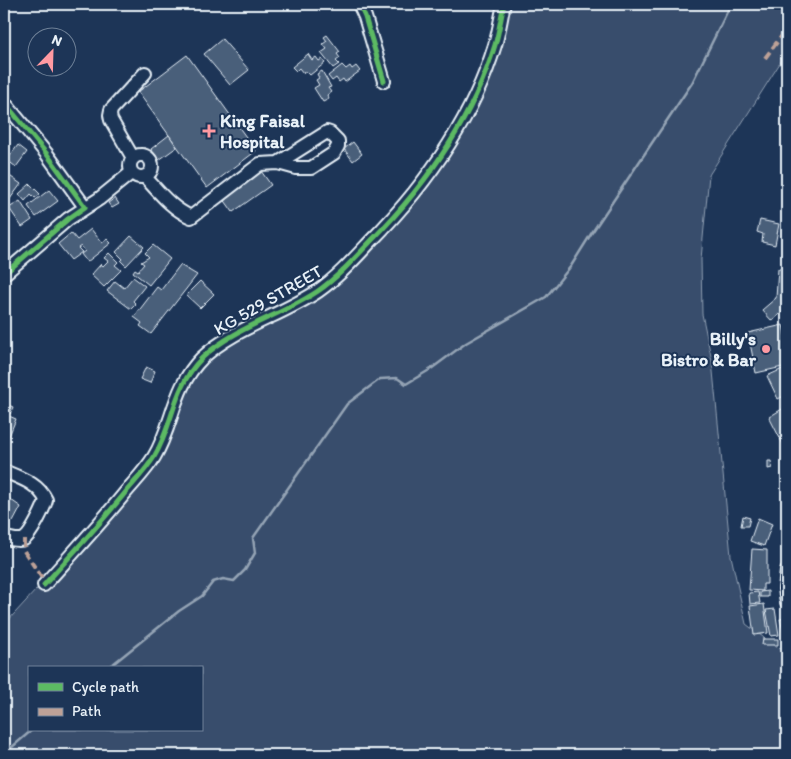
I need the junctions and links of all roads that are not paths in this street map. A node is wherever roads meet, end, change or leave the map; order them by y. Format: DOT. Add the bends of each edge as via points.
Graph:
graph roads {
  1 [pos="359,4"];
  2 [pos="504,4"];
  3 [pos="144,73"];
  4 [pos="384,81"];
  5 [pos="4,102"];
  6 [pos="133,158"];
  7 [pos="278,163"];
  8 [pos="131,173"];
  9 [pos="145,176"];
  10 [pos="85,207"];
  11 [pos="4,274"];
  12 [pos="4,471"];
  13 [pos="4,538"];
  14 [pos="787,571"];
  15 [pos="44,585"];
  16 [pos="787,602"];
  1 -- 4 [label="street"];
  2 -- 15 [label="street, KG 529 STREET" via="495,44 459,130 397,215 342,272 317,291 254,323 202,359 180,389 155,456 146,469"];
  3 -- 6 [label="street" via="110,115"];
  5 -- 10 [label="street"];
  6 -- 8 [label="street" via="129,166"];
  6 -- 9 [label="street" via="141,155 150,160 152,168"];
  7 -- 9 [label="street" via="260,164 191,217 173,207"];
  8 -- 9 [label="street"];
  8 -- 10 [label="street"];
  10 -- 11 [label="street"];
  12 -- 13 [label="street" via="38,488 46,500 27,536 20,540"];
  14 -- 16 [label="street"];
}
